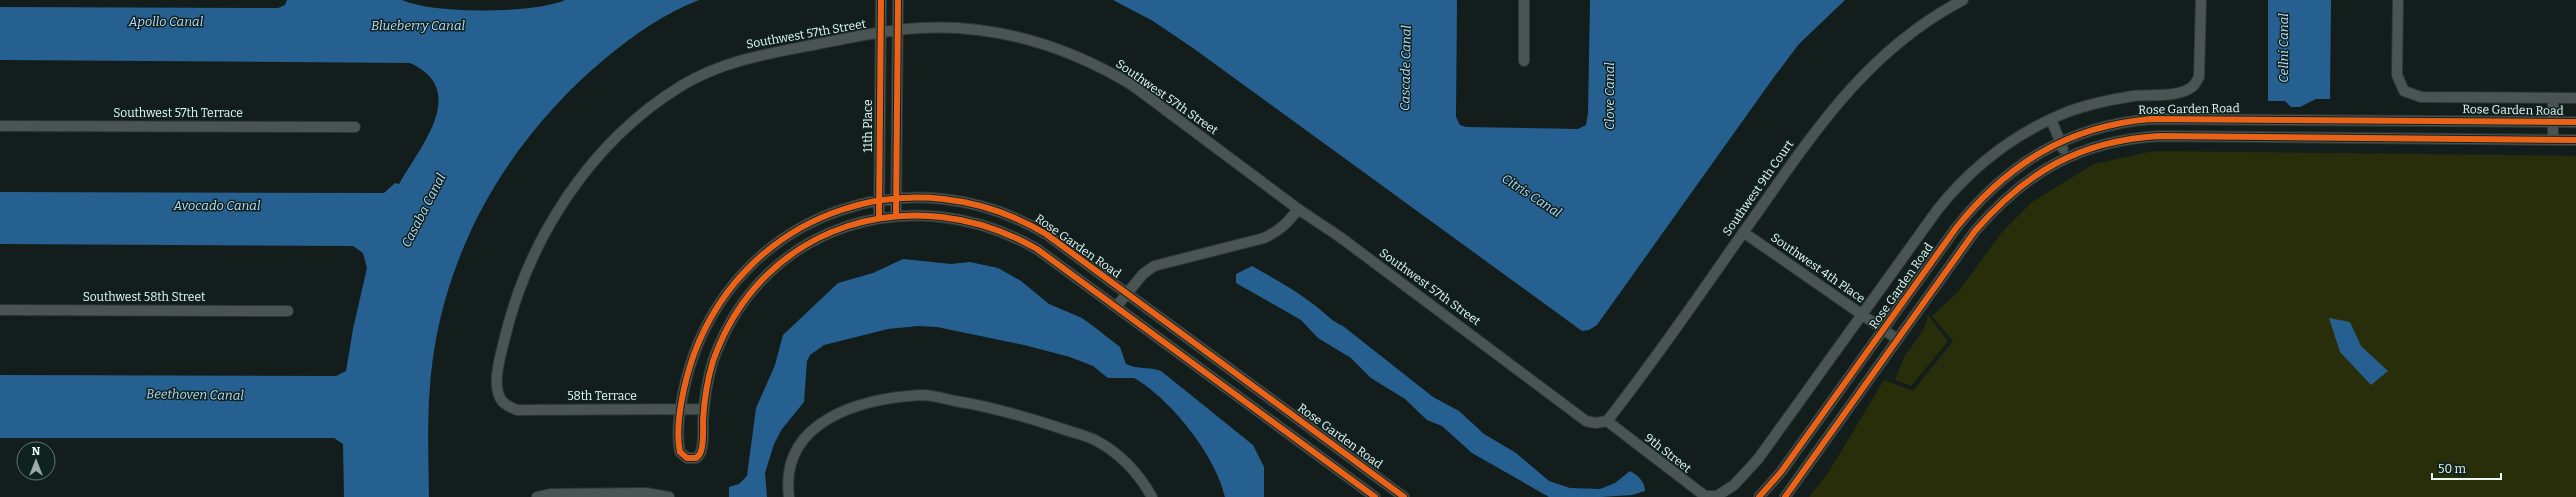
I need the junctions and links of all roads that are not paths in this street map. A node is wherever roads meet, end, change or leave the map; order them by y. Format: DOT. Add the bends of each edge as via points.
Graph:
graph roads {
  1 [pos="880,0"];
  2 [pos="898,0"];
  3 [pos="1524,0"];
  4 [pos="1963,0"];
  5 [pos="2201,0"];
  6 [pos="2398,0"];
  7 [pos="896,32"];
  8 [pos="880,35"];
  9 [pos="1524,61"];
  10 [pos="2553,98"];
  11 [pos="2576,98"];
  12 [pos="2051,120"];
  13 [pos="2553,122"];
  14 [pos="2576,122"];
  15 [pos="0,126"];
  16 [pos="355,126"];
  17 [pos="2553,139"];
  18 [pos="2576,140"];
  19 [pos="2060,143"];
  20 [pos="2067,156"];
  21 [pos="896,198"];
  22 [pos="879,200"];
  23 [pos="1298,209"];
  24 [pos="896,216"];
  25 [pos="879,218"];
  26 [pos="1744,232"];
  27 [pos="1126,293"];
  28 [pos="1116,307"];
  29 [pos="0,310"];
  30 [pos="288,311"];
  31 [pos="1862,315"];
  32 [pos="1883,330"];
  33 [pos="1897,340"];
  34 [pos="502,402"];
  35 [pos="681,408"];
  36 [pos="704,409"];
  37 [pos="1607,421"];
  38 [pos="1717,496"];
  39 [pos="536,497"];
  40 [pos="669,497"];
  41 [pos="790,497"];
  42 [pos="1152,497"];
  43 [pos="1374,497"];
  44 [pos="1404,497"];
  45 [pos="1759,497"];
  46 [pos="1785,497"];
  1 -- 8 [label="street, 11th Place"];
  2 -- 7 [label="street"];
  3 -- 9 [label="street"];
  4 -- 26 [label="street, Southwest 9th Court" via="1913,31 1854,83 1816,129"];
  5 -- 12 [label="street, Rose Garden Road" via="2199,77 2193,87 2175,94 2107,100"];
  6 -- 10 [label="street, Rose Garden Road" via="2397,75 2404,91 2421,97"];
  7 -- 8 [label="street, Southwest 57th Street"];
  7 -- 21 [label="street"];
  7 -- 23 [label="street, Southwest 57th Street" via="920,28 983,31 1035,41 1085,59 1132,85"];
  8 -- 22 [label="street, 11th Place"];
  8 -- 34 [label="street, Southwest 57th Street" via="756,55 712,69 660,101 622,133 579,180 534,255 515,302 502,351 497,378"];
  10 -- 11 [label="street, Rose Garden Road"];
  10 -- 13 [label="street"];
  12 -- 19 [label="street"];
  12 -- 31 [label="street, Rose Garden Road" via="2017,137 1968,176 1938,209"];
  13 -- 14 [label="street, Rose Garden Road"];
  13 -- 17 [label="street"];
  13 -- 19 [label="street, Rose Garden Road" via="2151,119 2106,126"];
  15 -- 16 [label="street, Southwest 57th Terrace"];
  17 -- 18 [label="street"];
  17 -- 20 [label="street" via="2158,136 2110,142"];
  19 -- 20 [label="street"];
  19 -- 32 [label="street, Rose Garden Road" via="2018,166 1976,203"];
  20 -- 33 [label="street" via="2038,172 1987,218 1964,245"];
  21 -- 22 [label="street, Rose Garden Road"];
  21 -- 24 [label="street"];
  21 -- 27 [label="street, Rose Garden Road" via="946,199 1008,215 1046,234"];
  22 -- 25 [label="street, 11th Place"];
  22 -- 35 [label="street, Rose Garden Road" via="842,209 809,223 783,239 751,265 732,286 705,329 689,371"];
  23 -- 27 [label="street" via="1289,222 1264,238 1154,266"];
  23 -- 37 [label="street, Southwest 57th Street" via="1347,242 1586,420 1596,423"];
  24 -- 25 [label="street, Rose Garden Road"];
  24 -- 28 [label="street, Rose Garden Road" via="946,216 1000,230 1037,249"];
  25 -- 36 [label="street, Rose Garden Road" via="849,226 814,241 792,255 759,284 738,311 718,350 709,375"];
  26 -- 31 [label="street, Southwest 4th Place"];
  26 -- 37 [label="street, Southwest 9th Court"];
  27 -- 28 [label="street"];
  27 -- 44 [label="street, Rose Garden Road"];
  28 -- 43 [label="street, Rose Garden Road"];
  29 -- 30 [label="street, Southwest 58th Street"];
  31 -- 32 [label="street, Southwest 4th Place"];
  31 -- 38 [label="street, Rose Garden Road" via="1766,450 1734,485"];
  32 -- 33 [label="street, Southwest 4th Place"];
  32 -- 45 [label="street, Rose Garden Road" via="1782,472"];
  33 -- 46 [label="street"];
  34 -- 35 [label="street, 58th Terrace" via="517,410"];
  35 -- 36 [label="street, 58th Terrace"];
  35 -- 36 [label="street, Rose Garden Road" via="679,447 683,456 691,459 700,454 702,449"];
  37 -- 38 [label="street, 9th Street" via="1704,496"];
  39 -- 40 [label="street" via="551,494 646,493"];
  41 -- 42 [label="street" via="791,466 798,448 810,431 828,417 887,399 924,395 1011,411 1094,440 1118,455 1140,476"];
}
